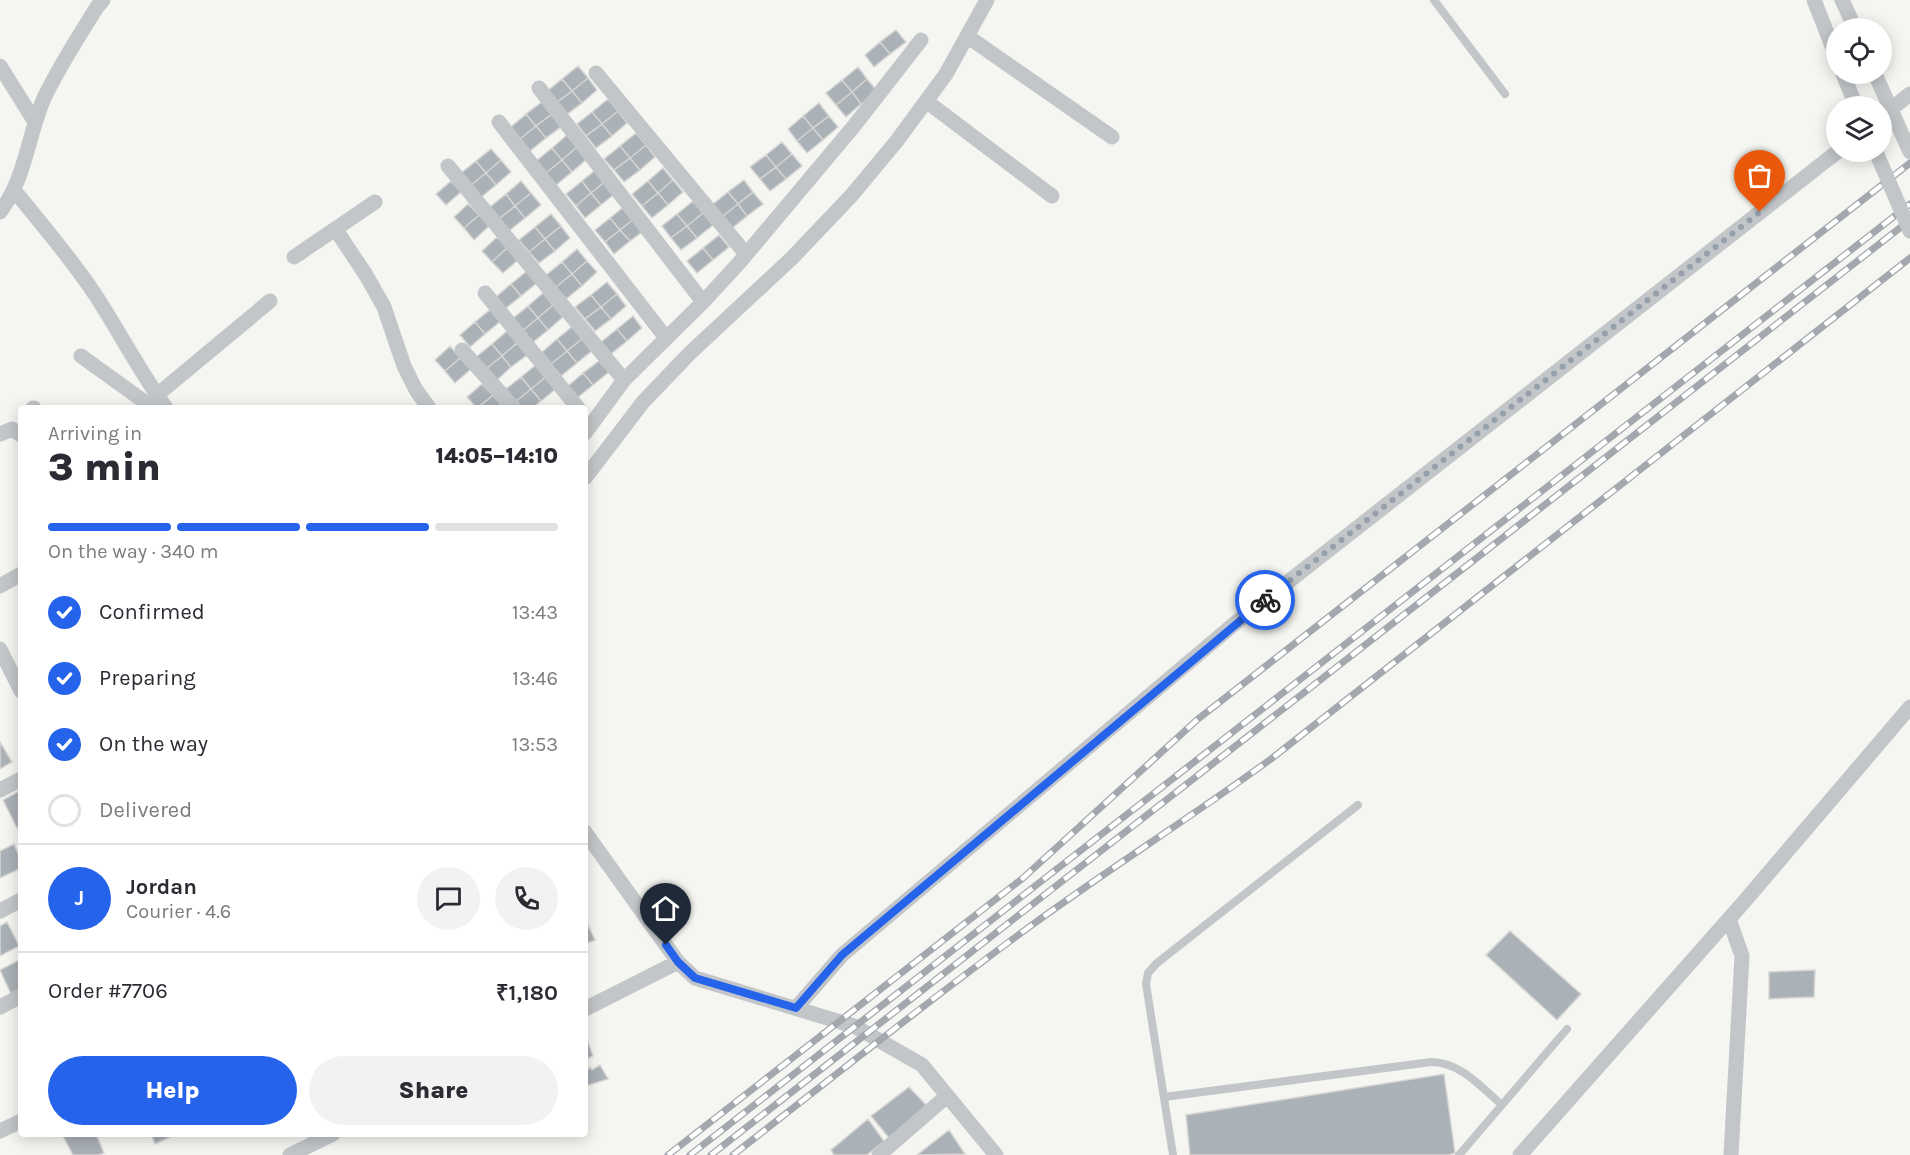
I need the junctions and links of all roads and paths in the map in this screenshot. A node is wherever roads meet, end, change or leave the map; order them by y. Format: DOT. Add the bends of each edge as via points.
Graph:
graph roads {
  1 [pos="103,0"];
  2 [pos="987,0"];
  3 [pos="1434,0"];
  4 [pos="1814,0"];
  5 [pos="1842,0"];
  6 [pos="1850,18"];
  7 [pos="1826,31"];
  8 [pos="967,36"];
  9 [pos="921,40"];
  10 [pos="0,66"];
  11 [pos="596,73"];
  12 [pos="1879,84"];
  13 [pos="539,88"];
  14 [pos="1504,94"];
  15 [pos="1910,94"];
  16 [pos="926,101"];
  17 [pos="1892,108"];
  18 [pos="35,122"];
  19 [pos="499,122"];
  20 [pos="1112,137"];
  21 [pos="1910,152"];
  22 [pos="1826,161"];
  23 [pos="1880,162"];
  24 [pos="448,166"];
  25 [pos="14,190"];
  26 [pos="1052,196"];
  27 [pos="375,202"];
  28 [pos="0,212"];
  29 [pos="336,230"];
  30 [pos="1910,231"];
  31 [pos="746,254"];
  32 [pos="294,257"];
  33 [pos="485,293"];
  34 [pos="270,301"];
  35 [pos="703,302"];
  36 [pos="666,338"];
  37 [pos="462,350"];
  38 [pos="81,356"];
  39 [pos="624,380"];
  40 [pos="154,404"];
  41 [pos="427,405"];
  42 [pos="511,405"];
  43 [pos="576,405"];
  44 [pos="588,424"];
  45 [pos="18,433"];
  46 [pos="0,434"];
  47 [pos="588,474"];
  48 [pos="18,578"];
  49 [pos="0,586"];
  50 [pos="0,650"];
  51 [pos="4,669"];
  52 [pos="18,687"];
  53 [pos="1910,707"];
  54 [pos="18,781"];
  55 [pos="0,790"];
  56 [pos="1358,805"];
  57 [pos="588,838"];
  58 [pos="18,902"];
  59 [pos="0,911"];
  60 [pos="1729,919"];
  61 [pos="678,962"];
  62 [pos="18,998"];
  63 [pos="0,1007"];
  64 [pos="588,1007"];
  65 [pos="796,1008"];
  66 [pos="1567,1029"];
  67 [pos="947,1096"];
  68 [pos="1164,1097"];
  69 [pos="1502,1105"];
  70 [pos="18,1122"];
  71 [pos="0,1131"];
  72 [pos="327,1137"];
  73 [pos="291,1155"];
  74 [pos="879,1155"];
  75 [pos="996,1155"];
  76 [pos="1173,1155"];
  77 [pos="1459,1155"];
  78 [pos="1520,1155"];
  79 [pos="1731,1155"];
  1 -- 18 [label="street" via="46,95"];
  2 -- 8 [label="street"];
  3 -- 14 [label="lane"];
  4 -- 7 [label="street"];
  5 -- 6 [label="street"];
  8 -- 16 [label="street"];
  8 -- 20 [label="street"];
  9 -- 31 [label="street"];
  10 -- 18 [label="street"];
  11 -- 31 [label="street"];
  12 -- 21 [label="street, bridge"];
  13 -- 35 [label="street"];
  15 -- 17 [label="street"];
  16 -- 26 [label="street"];
  16 -- 47 [label="street" via="851,196 792,258 690,352 643,402"];
  18 -- 25 [label="street"];
  19 -- 36 [label="street"];
  22 -- 65 [label="street" via="1233,625 842,955"];
  23 -- 30 [label="street, bridge"];
  24 -- 39 [label="street"];
  25 -- 28 [label="street"];
  25 -- 40 [label="street" via="96,297"];
  27 -- 29 [label="street"];
  29 -- 32 [label="street"];
  29 -- 41 [label="street" via="384,307 404,366"];
  31 -- 35 [label="street"];
  33 -- 43 [label="street"];
  34 -- 40 [label="street"];
  35 -- 36 [label="street"];
  36 -- 39 [label="street"];
  37 -- 42 [label="street"];
  38 -- 40 [label="street"];
  39 -- 44 [label="street"];
  45 -- 46 [label="street" via="12,429"];
  48 -- 49 [label="street"];
  50 -- 51 [label="street"];
  51 -- 52 [label="street"];
  53 -- 60 [label="street"];
  54 -- 55 [label="street"];
  56 -- 68 [label="lane" via="1148,973 1146,984"];
  57 -- 61 [label="street"];
  58 -- 59 [label="street"];
  60 -- 78 [label="street"];
  60 -- 79 [label="street" via="1742,956"];
  61 -- 64 [label="street"];
  61 -- 65 [label="street" via="695,978"];
  62 -- 63 [label="street"];
  65 -- 67 [label="street" via="854,1026 922,1065"];
  66 -- 69 [label="lane"];
  67 -- 74 [label="street"];
  67 -- 75 [label="street"];
  68 -- 69 [label="lane" via="1444,1062"];
  68 -- 76 [label="lane"];
  69 -- 77 [label="lane"];
  70 -- 71 [label="street"];
  72 -- 73 [label="street"];
}
